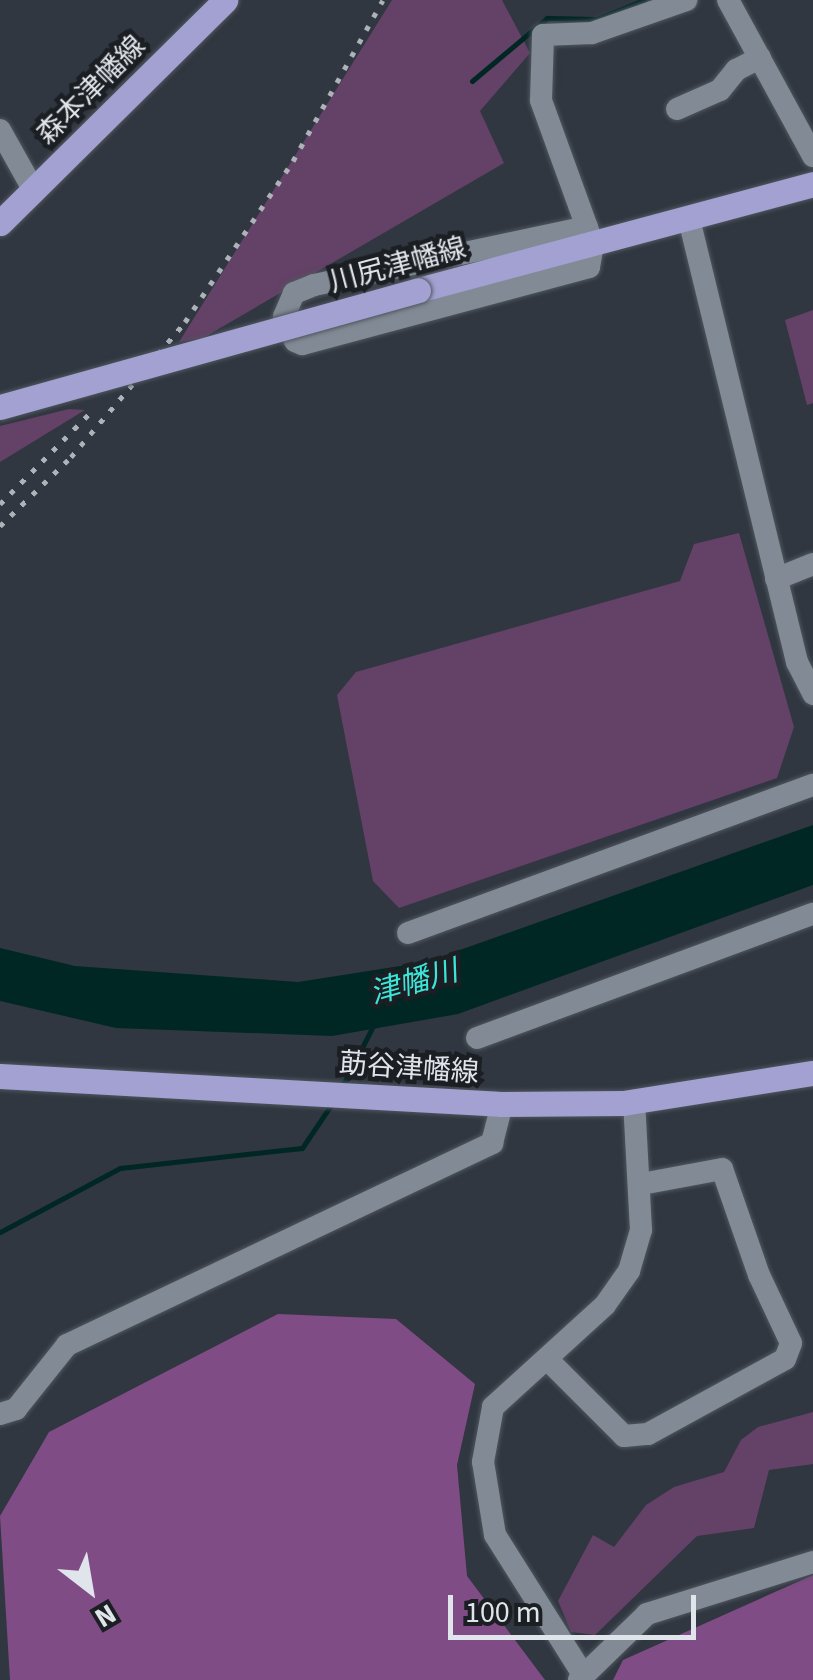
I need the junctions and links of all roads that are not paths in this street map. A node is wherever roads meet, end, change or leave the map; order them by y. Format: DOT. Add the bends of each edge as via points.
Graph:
graph roads {
  1 [pos="225,0"];
  2 [pos="686,0"];
  3 [pos="728,0"];
  4 [pos="760,58"];
  5 [pos="677,109"];
  6 [pos="0,130"];
  7 [pos="813,156"];
  8 [pos="813,184"];
  9 [pos="34,189"];
  10 [pos="688,219"];
  11 [pos="0,223"];
  12 [pos="590,236"];
  13 [pos="0,407"];
  14 [pos="813,564"];
  15 [pos="776,579"];
  16 [pos="813,694"];
  17 [pos="813,784"];
  18 [pos="813,914"];
  19 [pos="408,933"];
  20 [pos="477,1038"];
  21 [pos="813,1074"];
  22 [pos="0,1076"];
  23 [pos="634,1102"];
  24 [pos="502,1104"];
  25 [pos="642,1184"];
  26 [pos="547,1359"];
  27 [pos="0,1414"];
  28 [pos="813,1562"];
  29 [pos="581,1676"];
  1 -- 9 [label="main road, 森本津幡線"];
  2 -- 12 [label="street" via="592,33 543,35 541,100"];
  3 -- 4 [label="street"];
  4 -- 5 [label="street" via="736,70 720,90"];
  4 -- 7 [label="street"];
  6 -- 9 [label="street"];
  8 -- 10 [label="main road, 川尻津幡線"];
  9 -- 11 [label="main road, 森本津幡線"];
  10 -- 12 [label="main road, 川尻津幡線"];
  10 -- 15 [label="street"];
  12 -- 12 [label="street" via="589,267 302,344 284,316 294,293 314,285"];
  12 -- 13 [label="main road, 川尻津幡線, bridge"];
  14 -- 15 [label="street"];
  15 -- 16 [label="street" via="796,662"];
  17 -- 19 [label="street"];
  18 -- 20 [label="street"];
  21 -- 23 [label="main road, 莇谷津幡線"];
  22 -- 24 [label="main road, 莇谷津幡線"];
  23 -- 24 [label="main road, 莇谷津幡線"];
  23 -- 25 [label="street"];
  24 -- 27 [label="street" via="492,1144 67,1345 16,1409"];
  25 -- 26 [label="street" via="641,1230 628,1270 605,1305"];
  25 -- 26 [label="street" via="722,1168 758,1276 791,1343 786,1360 648,1434 624,1436"];
  26 -- 29 [label="street" via="494,1407 483,1462 486,1494 495,1535"];
  28 -- 29 [label="street" via="648,1614"];
}
